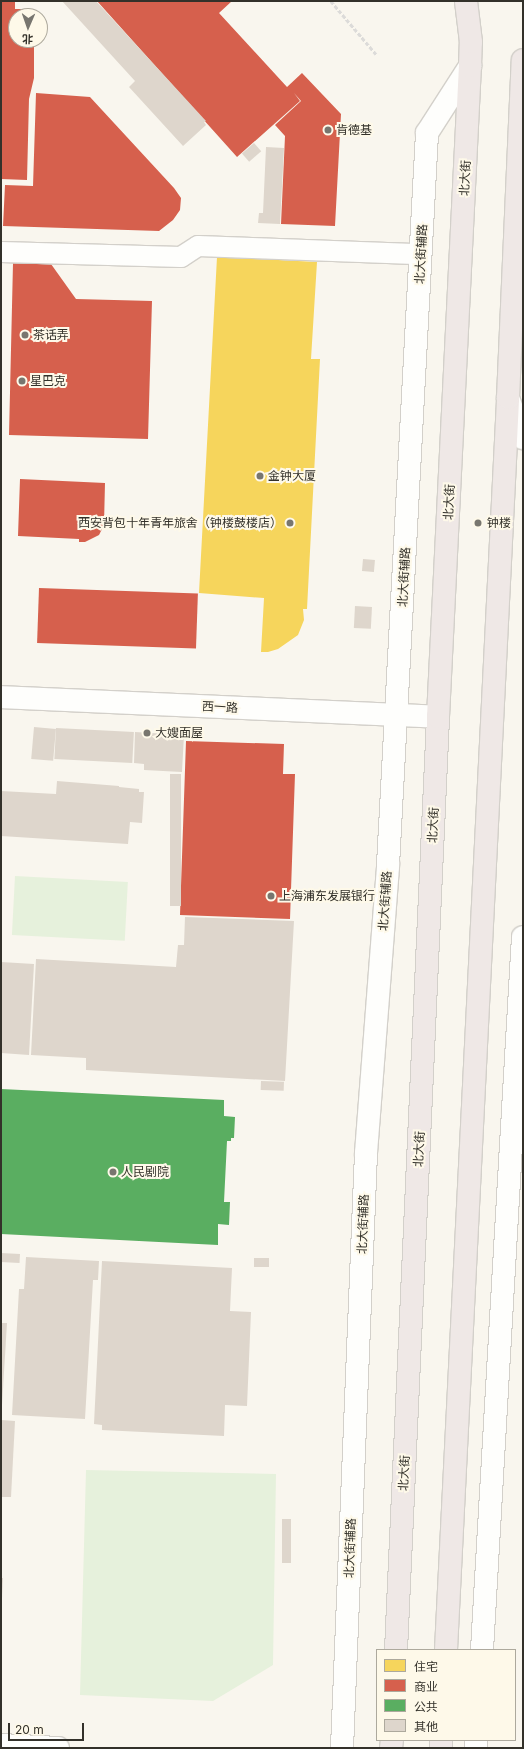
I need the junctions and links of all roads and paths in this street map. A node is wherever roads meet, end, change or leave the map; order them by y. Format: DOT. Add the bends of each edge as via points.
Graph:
graph roads {
  1 [pos="331,1"];
  2 [pos="466,1"];
  3 [pos="376,54"];
  4 [pos="523,60"];
  5 [pos="470,66"];
  6 [pos="1,252"];
  7 [pos="421,254"];
  8 [pos="508,398"];
  9 [pos="523,438"];
  10 [pos="1,697"];
  11 [pos="397,715"];
  12 [pos="438,717"];
  13 [pos="523,937"];
  14 [pos="396,1649"];
  15 [pos="446,1649"];
  16 [pos="482,1649"];
  17 [pos="1,1745"];
  18 [pos="58,1748"];
  19 [pos="342,1748"];
  1 -- 3 [label="path"];
  2 -- 5 [label="main road, 北大街" via="471,42"];
  4 -- 8 [label="main road"];
  5 -- 7 [label="street, 北大街辅路" via="427,133"];
  5 -- 12 [label="main road, 北大街"];
  6 -- 7 [label="street" via="181,257 198,246"];
  7 -- 11 [label="street, 北大街辅路"];
  8 -- 9 [label="street"];
  8 -- 15 [label="main road"];
  10 -- 11 [label="street, 西一路"];
  11 -- 12 [label="street, 西一路"];
  11 -- 19 [label="street, 北大街辅路" via="366,1153"];
  12 -- 14 [label="main road, 北大街"];
  13 -- 16 [label="street"];
  17 -- 18 [label="street"];
}
